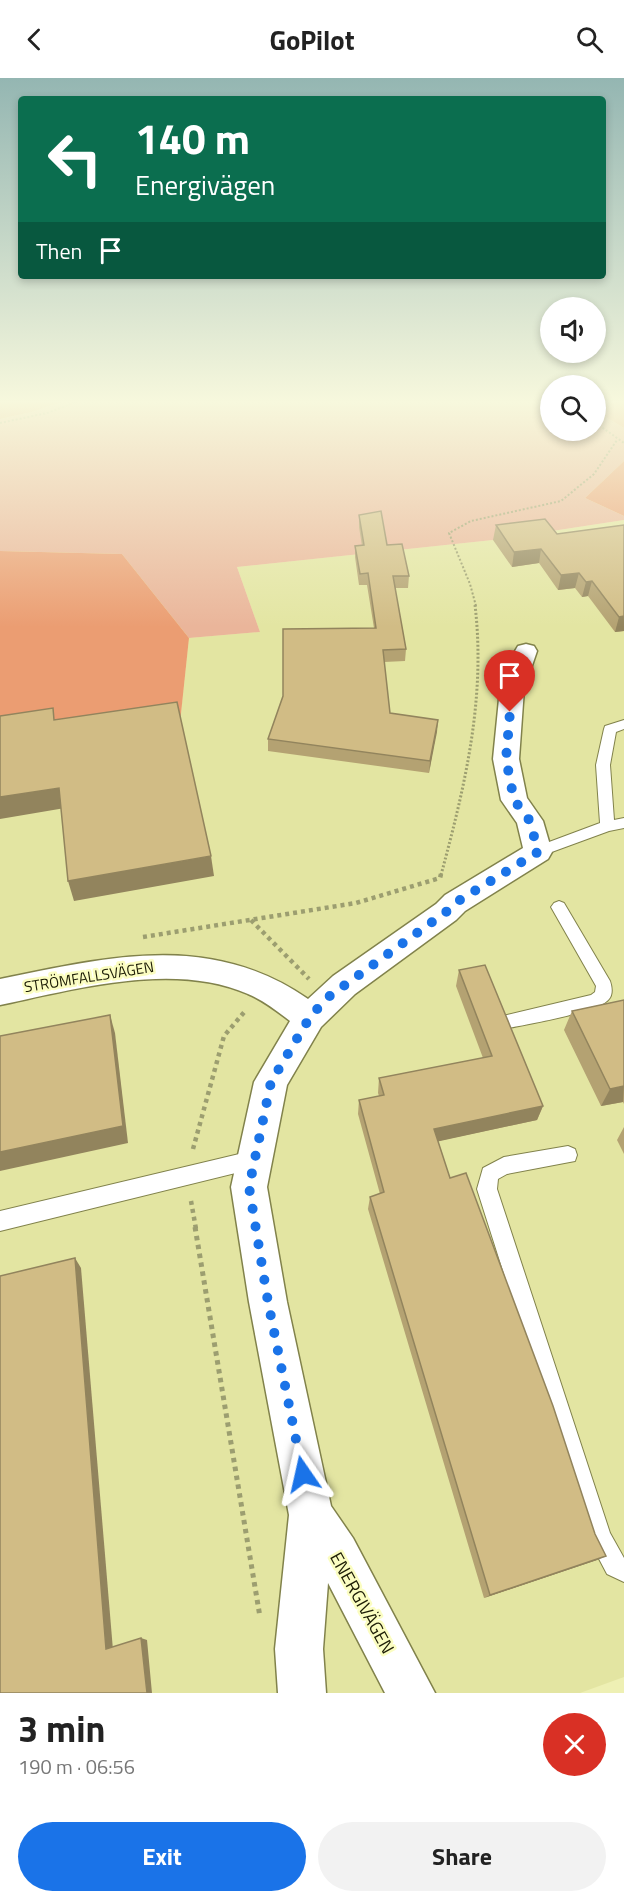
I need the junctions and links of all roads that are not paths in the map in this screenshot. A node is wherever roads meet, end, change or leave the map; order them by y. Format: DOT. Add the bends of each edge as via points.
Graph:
graph roads {
  1 [pos="526,651"];
  2 [pos="624,724"];
  3 [pos="624,824"];
  4 [pos="607,826"];
  5 [pos="538,852"];
  6 [pos="559,907"];
  7 [pos="0,992"];
  8 [pos="310,1017"];
  9 [pos="508,1021"];
  10 [pos="568,1155"];
  11 [pos="256,1159"];
  12 [pos="0,1221"];
  13 [pos="311,1515"];
  14 [pos="624,1570"];
  15 [pos="302,1693"];
  16 [pos="411,1693"];
  1 -- 5 [label="street" via="512,689 506,759 514,800 530,821"];
  2 -- 4 [label="lane" via="610,729 603,765"];
  3 -- 4 [label="lane"];
  4 -- 5 [label="lane"];
  5 -- 8 [label="street, ENERGIVÄGEN" via="455,903 344,985"];
  6 -- 9 [label="lane" via="604,986 603,995 595,1001"];
  7 -- 8 [label="street, STRÖMFALLSVÄGEN" via="164,965 220,970 266,988"];
  8 -- 11 [label="street, ENERGIVÄGEN" via="271,1082"];
  10 -- 14 [label="lane" via="504,1166 490,1174 487,1189 600,1538 615,1566"];
  11 -- 12 [label="lane"];
  11 -- 13 [label="street, ENERGIVÄGEN" via="249,1187"];
  13 -- 15 [label="street, ENERGIVÄGEN" via="299,1649"];
  13 -- 16 [label="street, ENERGIVÄGEN" via="337,1554"];
}
